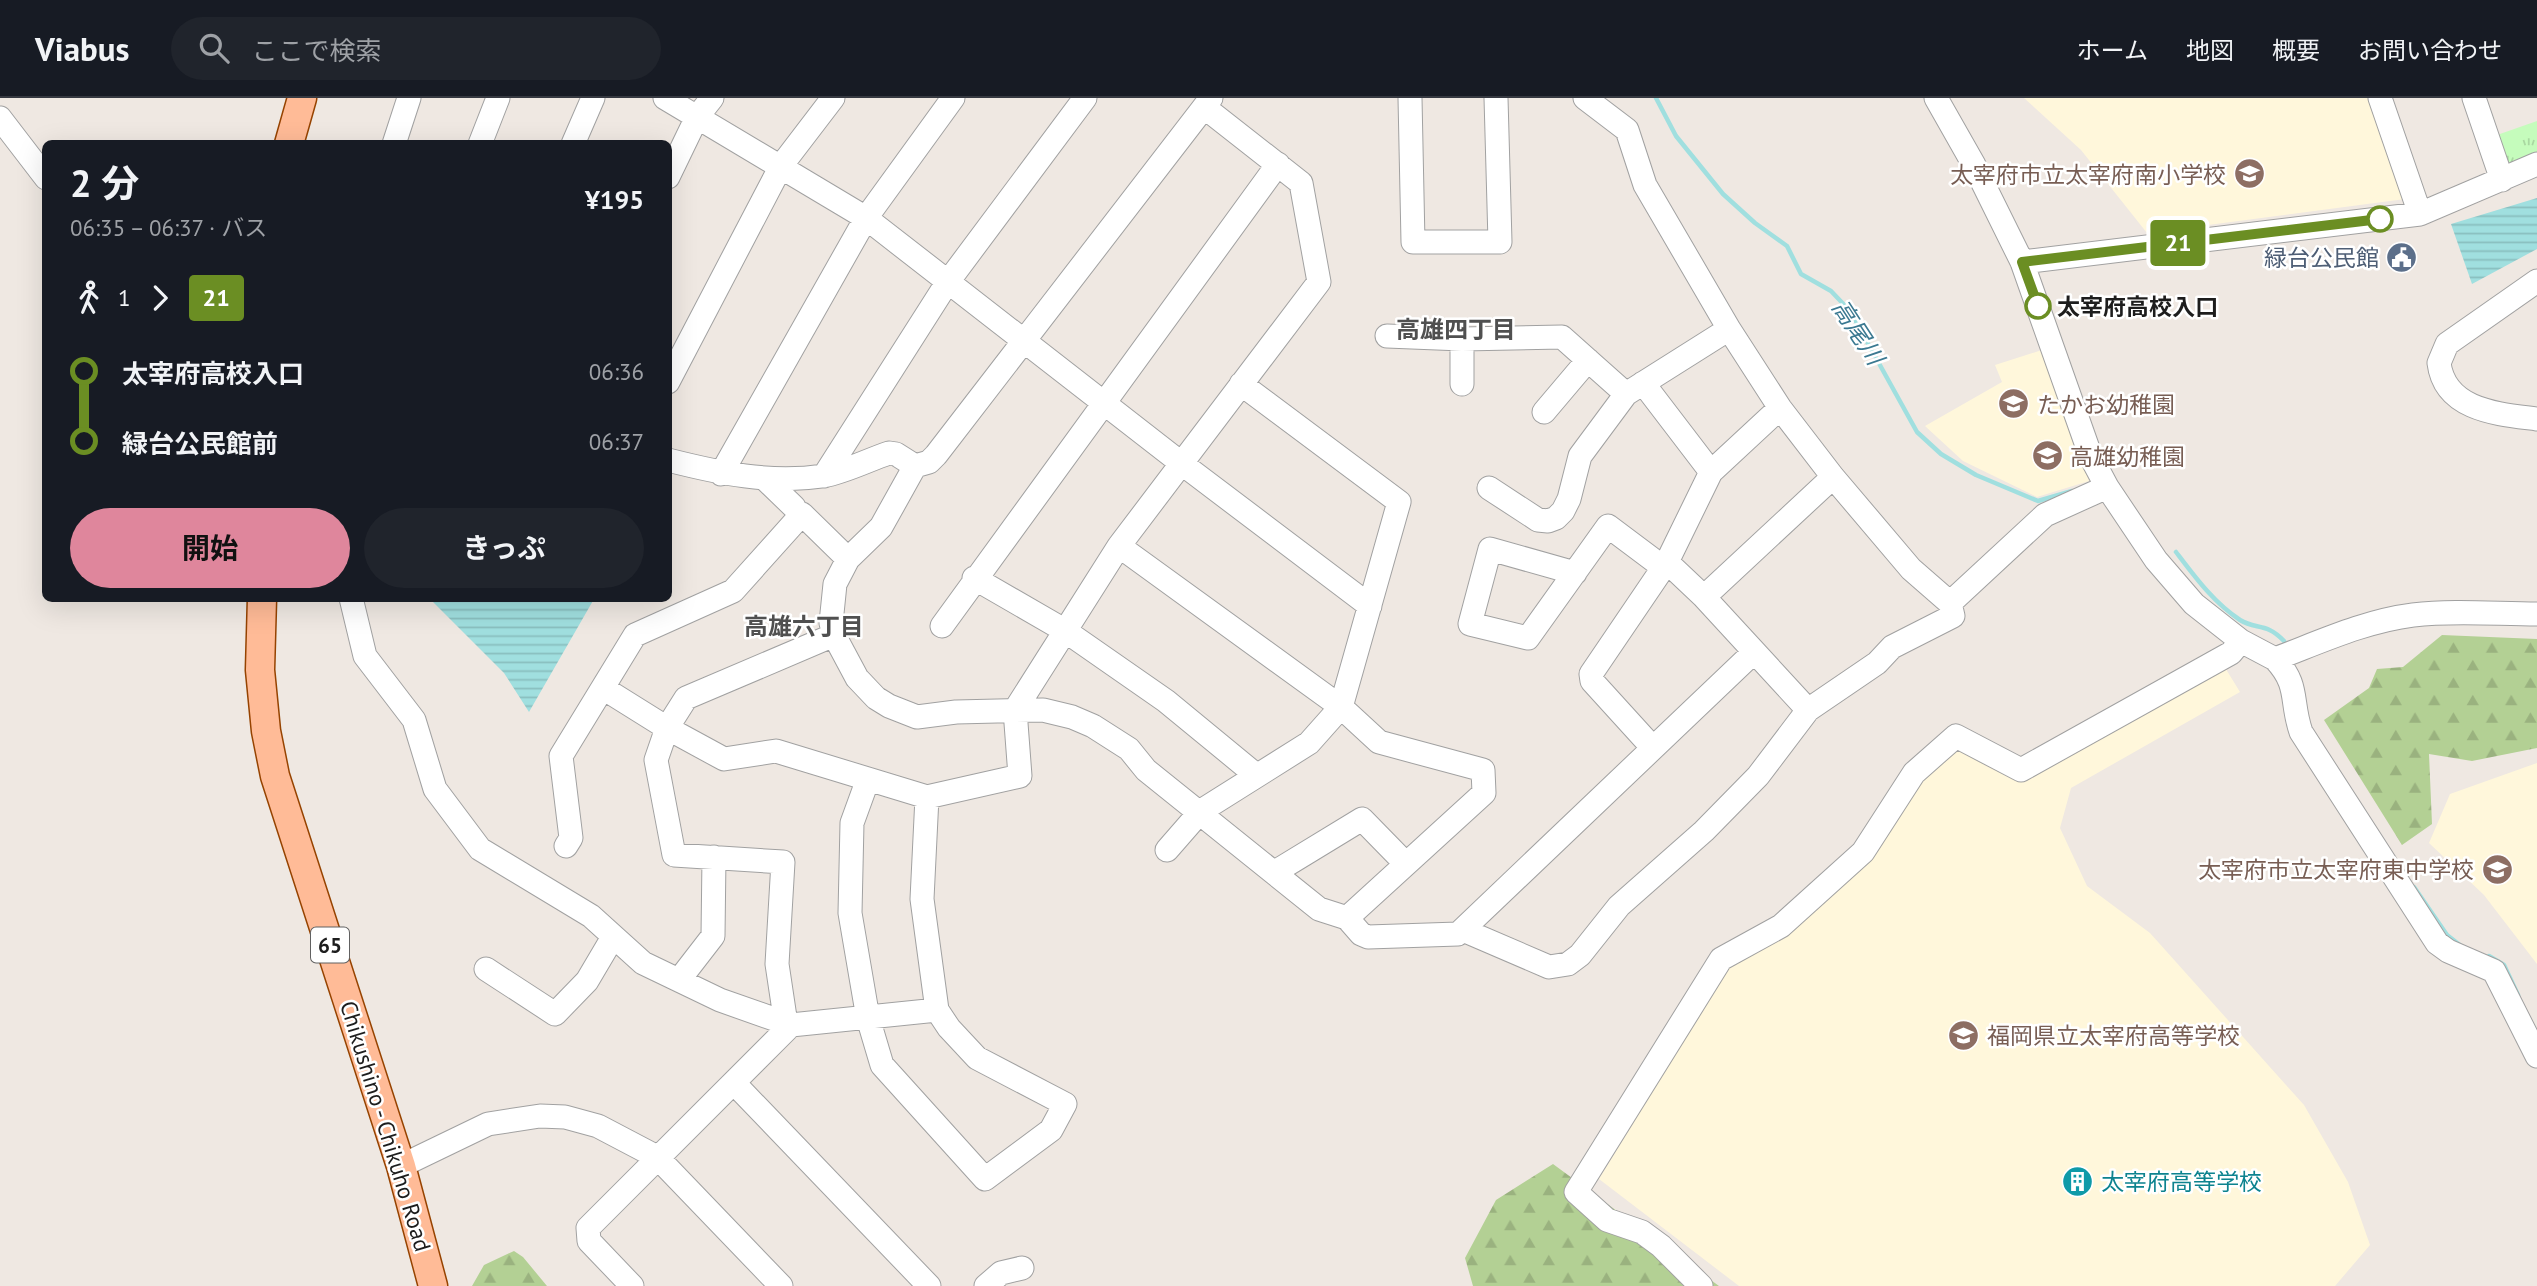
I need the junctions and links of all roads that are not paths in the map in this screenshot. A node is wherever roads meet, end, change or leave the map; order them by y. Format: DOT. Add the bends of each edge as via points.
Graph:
graph roads {
  1 [pos="302,98"];
  2 [pos="409,98"];
  3 [pos="498,98"];
  4 [pos="593,98"];
  5 [pos="665,98"];
  6 [pos="712,98"];
  7 [pos="833,98"];
  8 [pos="953,98"];
  9 [pos="1085,98"];
  10 [pos="1410,98"];
  11 [pos="1496,98"];
  12 [pos="1586,98"];
  13 [pos="1936,98"];
  14 [pos="2380,98"];
  15 [pos="2474,98"];
  16 [pos="1207,102"];
  17 [pos="697,117"];
  18 [pos="0,118"];
  19 [pos="290,140"];
  20 [pos="395,140"];
  21 [pos="482,140"];
  22 [pos="575,140"];
  23 [pos="1278,164"];
  24 [pos="2537,164"];
  25 [pos="781,166"];
  26 [pos="672,169"];
  27 [pos="42,173"];
  28 [pos="2502,180"];
  29 [pos="2420,214"];
  30 [pos="866,219"];
  31 [pos="2022,262"];
  32 [pos="2537,281"];
  33 [pos="947,283"];
  34 [pos="1729,329"];
  35 [pos="1387,336"];
  36 [pos="1024,339"];
  37 [pos="1462,339"];
  38 [pos="1588,360"];
  39 [pos="672,374"];
  40 [pos="1241,384"];
  41 [pos="1462,384"];
  42 [pos="1634,389"];
  43 [pos="1103,403"];
  44 [pos="1780,408"];
  45 [pos="1544,412"];
  46 [pos="2537,419"];
  47 [pos="672,461"];
  48 [pos="1181,463"];
  49 [pos="915,466"];
  50 [pos="1711,472"];
  51 [pos="721,474"];
  52 [pos="824,476"];
  53 [pos="1833,477"];
  54 [pos="765,479"];
  55 [pos="2107,487"];
  56 [pos="1489,488"];
  57 [pos="794,507"];
  58 [pos="1119,546"];
  59 [pos="848,559"];
  60 [pos="1665,565"];
  61 [pos="1575,573"];
  62 [pos="974,578"];
  63 [pos="1704,597"];
  64 [pos="262,602"];
  65 [pos="352,602"];
  66 [pos="1950,603"];
  67 [pos="1370,606"];
  68 [pos="2537,614"];
  69 [pos="942,626"];
  70 [pos="1064,630"];
  71 [pos="834,635"];
  72 [pos="2241,641"];
  73 [pos="1754,652"];
  74 [pos="2275,659"];
  75 [pos="603,688"];
  76 [pos="1341,707"];
  77 [pos="1015,710"];
  78 [pos="1808,710"];
  79 [pos="667,728"];
  80 [pos="1652,747"];
  81 [pos="1256,775"];
  82 [pos="868,779"];
  83 [pos="927,797"];
  84 [pos="1201,811"];
  85 [pos="566,846"];
  86 [pos="1167,850"];
  87 [pos="714,857"];
  88 [pos="1406,864"];
  89 [pos="1275,872"];
  90 [pos="1347,918"];
  91 [pos="1462,930"];
  92 [pos="613,937"];
  93 [pos="486,969"];
  94 [pos="679,980"];
  95 [pos="937,1010"];
  96 [pos="868,1018"];
  97 [pos="788,1024"];
  98 [pos="2537,1056"];
  99 [pos="734,1083"];
  100 [pos="657,1157"];
  101 [pos="401,1166"];
  102 [pos="1022,1268"];
  103 [pos="433,1286"];
  104 [pos="632,1286"];
  105 [pos="781,1286"];
  106 [pos="929,1286"];
  107 [pos="986,1286"];
  108 [pos="1701,1286"];
  1 -- 19 [label="main road"];
  2 -- 20 [label="street"];
  3 -- 21 [label="street"];
  4 -- 22 [label="street"];
  5 -- 17 [label="street"];
  6 -- 17 [label="street"];
  7 -- 25 [label="street"];
  8 -- 30 [label="street"];
  9 -- 33 [label="street"];
  10 -- 11 [label="street" via="1413,242 1500,242"];
  12 -- 34 [label="street" via="1627,130 1645,185"];
  13 -- 31 [label="street"];
  14 -- 29 [label="street"];
  15 -- 28 [label="street"];
  16 -- 23 [label="street"];
  16 -- 36 [label="street"];
  17 -- 25 [label="street"];
  17 -- 26 [label="street"];
  18 -- 27 [label="street"];
  23 -- 40 [label="street" via="1301,183 1319,282"];
  23 -- 43 [label="street"];
  24 -- 28 [label="street"];
  25 -- 30 [label="street"];
  25 -- 39 [label="street"];
  28 -- 29 [label="street"];
  29 -- 31 [label="street"];
  30 -- 33 [label="street"];
  30 -- 51 [label="street"];
  31 -- 55 [label="street" via="2091,457"];
  32 -- 46 [label="street" via="2447,344 2439,363 2444,381 2473,408"];
  33 -- 36 [label="street"];
  33 -- 52 [label="street"];
  34 -- 42 [label="street"];
  34 -- 44 [label="street"];
  35 -- 37 [label="street"];
  36 -- 43 [label="street"];
  36 -- 49 [label="street" via="936,455"];
  37 -- 38 [label="street" via="1562,337"];
  37 -- 41 [label="street"];
  38 -- 42 [label="street"];
  38 -- 45 [label="street"];
  40 -- 48 [label="street"];
  40 -- 67 [label="street" via="1399,502"];
  42 -- 50 [label="street"];
  42 -- 56 [label="street" via="1580,456 1569,499 1556,518 1538,520"];
  43 -- 48 [label="street"];
  43 -- 62 [label="street"];
  44 -- 50 [label="street"];
  44 -- 53 [label="street"];
  47 -- 51 [label="street"];
  48 -- 58 [label="street"];
  48 -- 67 [label="street"];
  49 -- 52 [label="street" via="889,453"];
  49 -- 59 [label="street" via="881,527"];
  50 -- 60 [label="street"];
  51 -- 54 [label="street"];
  52 -- 54 [label="street"];
  53 -- 63 [label="street"];
  53 -- 66 [label="street" via="1911,569"];
  54 -- 57 [label="street"];
  55 -- 66 [label="street" via="2045,515"];
  55 -- 72 [label="street" via="2163,569 2194,604"];
  58 -- 70 [label="street"];
  58 -- 76 [label="street"];
  59 -- 71 [label="street" via="832,597"];
  59 -- 75 [label="street" via="802,514 733,591 635,635"];
  60 -- 61 [label="street" via="1608,526"];
  60 -- 63 [label="street"];
  60 -- 80 [label="street" via="1591,674 1592,681"];
  61 -- 61 [label="street" via="1528,638 1470,624 1490,549"];
  62 -- 69 [label="street"];
  62 -- 70 [label="street"];
  63 -- 73 [label="street"];
  64 -- 101 [label="main road, Chikushino - Chikuho Road / 65" via="260,670 275,776"];
  65 -- 92 [label="street" via="365,656 414,720 435,789 480,849 591,916"];
  66 -- 78 [label="street" via="1953,616 1892,647 1877,663"];
  67 -- 76 [label="street"];
  68 -- 74 [label="street" via="2391,619"];
  70 -- 77 [label="street"];
  70 -- 81 [label="street" via="1166,701"];
  71 -- 77 [label="street" via="857,678 889,706 916,717"];
  71 -- 79 [label="street" via="686,698"];
  72 -- 74 [label="street"];
  72 -- 108 [label="street" via="2231,653 2021,770 1956,736 1914,774 1863,852 1781,926 1721,959 1576,1192 1607,1220 1642,1232 1661,1246"];
  73 -- 78 [label="street"];
  73 -- 80 [label="street"];
  74 -- 98 [label="street" via="2292,681 2301,732 2437,943 2494,971"];
  75 -- 79 [label="street"];
  75 -- 85 [label="street" via="561,756 571,838"];
  76 -- 81 [label="street" via="1310,743"];
  76 -- 88 [label="street" via="1379,743 1483,770 1484,793"];
  77 -- 83 [label="street" via="1020,776"];
  77 -- 84 [label="street" via="1051,711 1093,726 1129,749 1146,769"];
  78 -- 91 [label="street" via="1758,776 1619,906 1568,964 1549,967"];
  79 -- 82 [label="street" via="724,759 776,751"];
  79 -- 87 [label="street" via="656,760 674,855"];
  80 -- 91 [label="street"];
  81 -- 84 [label="street"];
  82 -- 83 [label="street"];
  82 -- 96 [label="street" via="852,823 850,913"];
  83 -- 95 [label="street" via="922,900"];
  84 -- 86 [label="street"];
  84 -- 89 [label="street"];
  87 -- 94 [label="street" via="713,936"];
  87 -- 97 [label="street" via="783,862 777,964"];
  88 -- 89 [label="street" via="1362,818"];
  88 -- 90 [label="street"];
  89 -- 90 [label="street" via="1319,909"];
  90 -- 91 [label="street" via="1368,937 1458,934"];
  92 -- 93 [label="street" via="587,981 555,1014"];
  92 -- 94 [label="street" via="643,963"];
  94 -- 97 [label="street"];
  95 -- 96 [label="street"];
  95 -- 96 [label="street" via="977,1058 1065,1104 1051,1130 985,1179 882,1065"];
  96 -- 97 [label="street"];
  97 -- 99 [label="street"];
  99 -- 100 [label="street"];
  99 -- 106 [label="street"];
  100 -- 101 [label="street" via="598,1126 540,1116 488,1124"];
  100 -- 104 [label="street" via="588,1228 589,1241"];
  100 -- 105 [label="street"];
  101 -- 103 [label="main road, Chikushino - Chikuho Road / 65"];
  102 -- 107 [label="street" via="1001,1273"];
}
